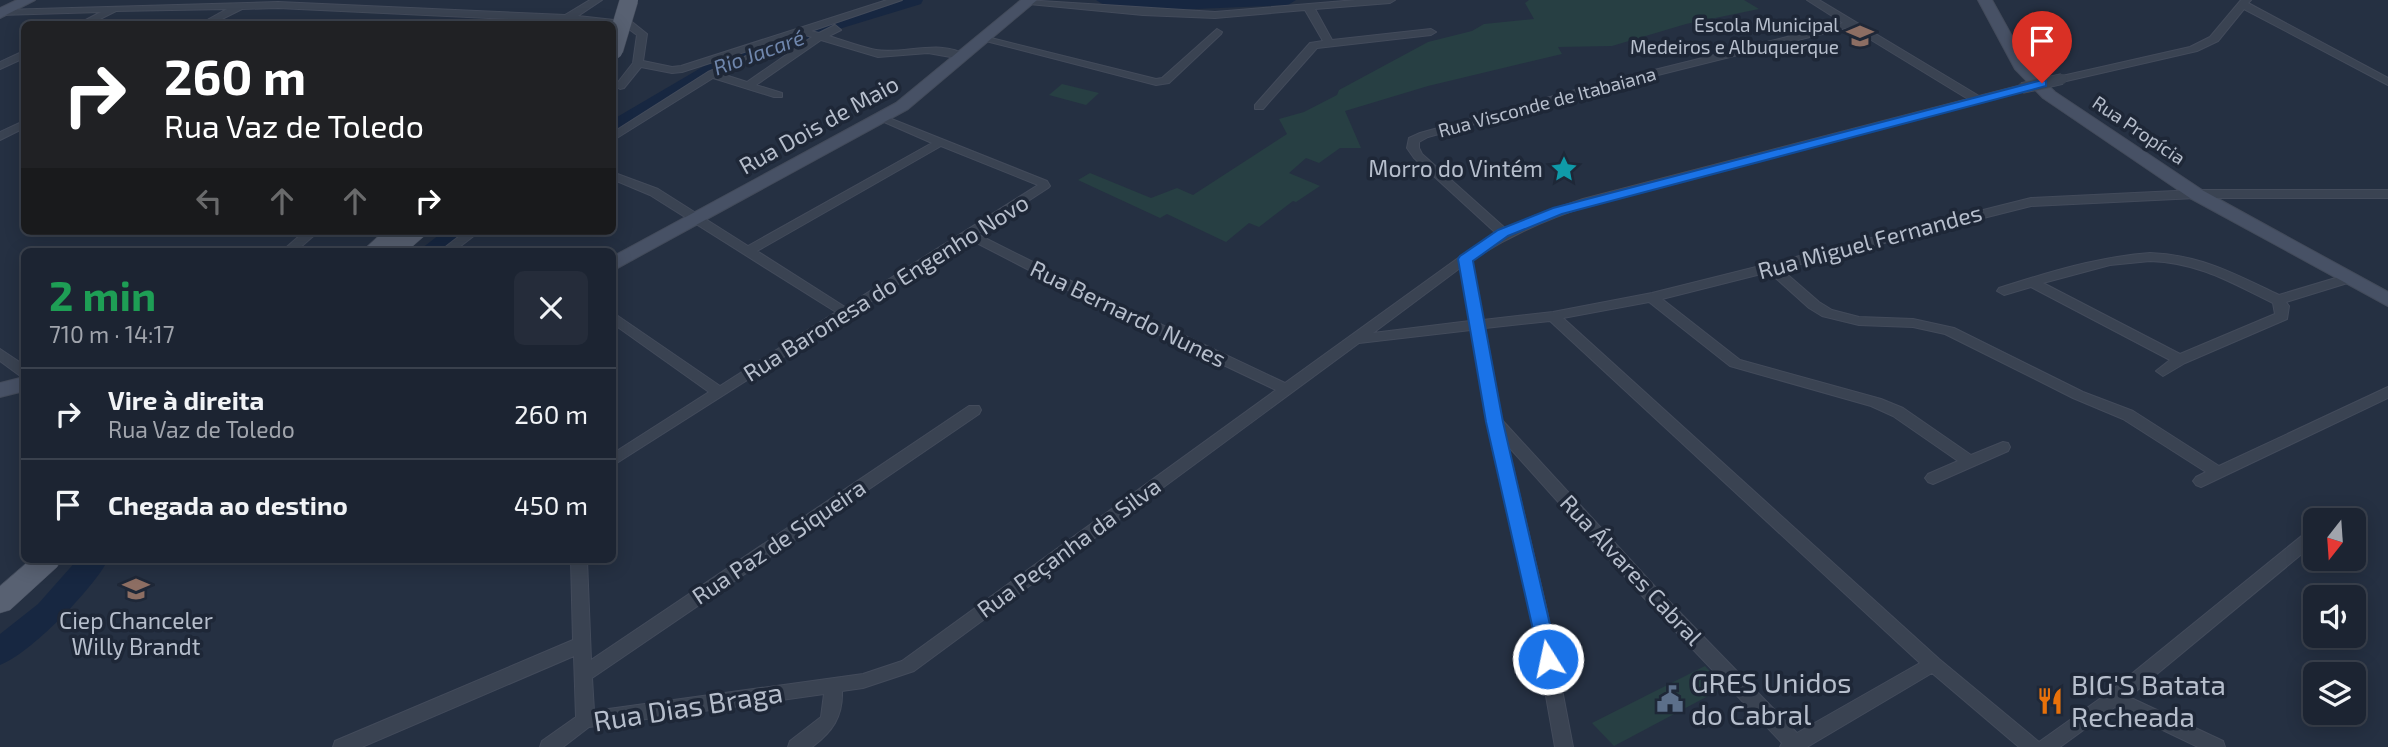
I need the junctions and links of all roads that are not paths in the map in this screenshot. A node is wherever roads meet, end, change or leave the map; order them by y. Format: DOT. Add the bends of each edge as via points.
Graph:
graph roads {
  1 [pos="597,0"];
  2 [pos="617,0"];
  3 [pos="629,0"];
  4 [pos="636,0"];
  5 [pos="897,0"];
  6 [pos="1030,0"];
  7 [pos="1390,0"];
  8 [pos="1812,0"];
  9 [pos="1985,0"];
  10 [pos="2245,2"];
  11 [pos="242,4"];
  12 [pos="30,5"];
  13 [pos="1,8"];
  14 [pos="117,8"];
  15 [pos="1309,8"];
  16 [pos="89,21"];
  17 [pos="211,21"];
  18 [pos="549,21"];
  19 [pos="565,21"];
  20 [pos="611,21"];
  21 [pos="616,24"];
  22 [pos="629,24"];
  23 [pos="1851,24"];
  24 [pos="835,28"];
  25 [pos="1217,32"];
  26 [pos="1430,32"];
  27 [pos="811,34"];
  28 [pos="983,39"];
  29 [pos="1328,41"];
  30 [pos="616,42"];
  31 [pos="21,56"];
  32 [pos="962,56"];
  33 [pos="638,63"];
  34 [pos="0,66"];
  35 [pos="712,74"];
  36 [pos="2388,82"];
  37 [pos="749,85"];
  38 [pos="620,86"];
  39 [pos="778,95"];
  40 [pos="1976,99"];
  41 [pos="1259,107"];
  42 [pos="880,118"];
  43 [pos="21,126"];
  44 [pos="616,135"];
  45 [pos="0,137"];
  46 [pos="939,143"];
  47 [pos="616,177"];
  48 [pos="2196,194"];
  49 [pos="2388,194"];
  50 [pos="695,219"];
  51 [pos="1503,233"];
  52 [pos="308,235"];
  53 [pos="409,235"];
  54 [pos="468,235"];
  55 [pos="970,235"];
  56 [pos="383,245"];
  57 [pos="293,248"];
  58 [pos="451,248"];
  59 [pos="746,252"];
  60 [pos="1465,259"];
  61 [pos="616,263"];
  62 [pos="1773,268"];
  63 [pos="2349,278"];
  64 [pos="2032,282"];
  65 [pos="2004,291"];
  66 [pos="1652,297"];
  67 [pos="2278,300"];
  68 [pos="2388,300"];
  69 [pos="846,313"];
  70 [pos="1553,316"];
  71 [pos="616,319"];
  72 [pos="1478,325"];
  73 [pos="1357,339"];
  74 [pos="0,354"];
  75 [pos="2180,360"];
  76 [pos="21,370"];
  77 [pos="2163,371"];
  78 [pos="21,385"];
  79 [pos="0,390"];
  80 [pos="1288,390"];
  81 [pos="2388,392"];
  82 [pos="720,393"];
  83 [pos="974,411"];
  84 [pos="1494,422"];
  85 [pos="2003,447"];
  86 [pos="616,458"];
  87 [pos="1970,462"];
  88 [pos="2218,473"];
  89 [pos="1933,478"];
  90 [pos="2201,481"];
  91 [pos="2303,544"];
  92 [pos="45,563"];
  93 [pos="579,563"];
  94 [pos="0,603"];
  95 [pos="583,644"];
  96 [pos="1933,664"];
  97 [pos="584,674"];
  98 [pos="833,685"];
  99 [pos="2113,698"];
  100 [pos="585,720"];
  101 [pos="1793,746"];
  102 [pos="342,747"];
  103 [pos="550,747"];
  104 [pos="797,747"];
  105 [pos="1564,747"];
  106 [pos="2032,747"];
  107 [pos="2046,747"];
  108 [pos="2216,747"];
  1 -- 19 [label="street"];
  2 -- 20 [label="main road"];
  3 -- 30 [label="main road, bridge"];
  4 -- 22 [label="street"];
  5 -- 27 [label="street"];
  6 -- 15 [label="street" via="1195,15"];
  6 -- 28 [label="street, Rua Dois de Maio"];
  7 -- 15 [label="street"];
  8 -- 23 [label="street"];
  9 -- 48 [label="street, Rua Propícia" via="2023,69 2040,88"];
  10 -- 36 [label="street"];
  10 -- 40 [label="street, Rua Peçanha da Silva, bridge" via="2209,43 2193,49"];
  11 -- 14 [label="street"];
  11 -- 17 [label="street"];
  11 -- 18 [label="street"];
  12 -- 13 [label="street"];
  12 -- 14 [label="street"];
  14 -- 16 [label="street"];
  15 -- 29 [label="street"];
  21 -- 22 [label="street"];
  22 -- 33 [label="street" via="642,34"];
  23 -- 40 [label="street"];
  23 -- 51 [label="street, Rua Visconde de Itabaiana" via="1590,89 1413,140 1418,156"];
  24 -- 27 [label="street"];
  25 -- 28 [label="street" via="1165,81 1157,82"];
  26 -- 29 [label="street"];
  27 -- 32 [label="street" via="878,54 928,50"];
  27 -- 33 [label="street" via="672,70"];
  27 -- 35 [label="street"];
  27 -- 37 [label="street"];
  28 -- 32 [label="street, Rua Dois de Maio"];
  29 -- 41 [label="street" via="1311,46"];
  31 -- 34 [label="street"];
  32 -- 42 [label="street, Rua Dois de Maio" via="915,98"];
  33 -- 38 [label="street"];
  35 -- 37 [label="street"];
  35 -- 44 [label="street"];
  37 -- 39 [label="street"];
  40 -- 51 [label="street, Rua Peçanha da Silva" via="1577,205"];
  42 -- 46 [label="street, Rua Baronesa do Engenho Novo"];
  42 -- 50 [label="street, Rua Dois de Maio"];
  43 -- 45 [label="street"];
  46 -- 55 [label="street, Rua Baronesa do Engenho Novo" via="1043,183"];
  46 -- 59 [label="street"];
  47 -- 50 [label="street" via="654,192"];
  48 -- 49 [label="street, Rua Miguel Fernandes"];
  48 -- 62 [label="street, Rua Miguel Fernandes" via="2031,202"];
  48 -- 63 [label="street, Rua Propícia"];
  50 -- 59 [label="street"];
  50 -- 61 [label="street, Rua Dois de Maio"];
  51 -- 60 [label="street, Rua Peçanha da Silva"];
  52 -- 57 [label="street"];
  53 -- 56 [label="main road"];
  54 -- 58 [label="street"];
  55 -- 69 [label="street, Rua Baronesa do Engenho Novo"];
  55 -- 80 [label="street, Rua Bernardo Nunes"];
  59 -- 69 [label="street"];
  60 -- 72 [label="street"];
  60 -- 73 [label="street, Rua Peçanha da Silva"];
  62 -- 66 [label="street, Rua Miguel Fernandes"];
  62 -- 88 [label="street" via="1827,313 1949,331 2128,415"];
  63 -- 67 [label="street"];
  63 -- 68 [label="street, Rua Propícia"];
  64 -- 65 [label="street"];
  64 -- 67 [label="street" via="2099,263 2176,259 2200,264"];
  64 -- 75 [label="street"];
  66 -- 70 [label="street, Rua Miguel Fernandes"];
  66 -- 87 [label="street" via="1735,363 1888,407"];
  67 -- 75 [label="street" via="2282,316"];
  69 -- 82 [label="street, Rua Baronesa do Engenho Novo"];
  70 -- 72 [label="street, Rua Miguel Fernandes"];
  70 -- 96 [label="street"];
  71 -- 82 [label="street"];
  72 -- 73 [label="street, Rua Miguel Fernandes"];
  72 -- 84 [label="street"];
  73 -- 80 [label="street, Rua Peçanha da Silva"];
  74 -- 76 [label="street"];
  75 -- 77 [label="street"];
  78 -- 79 [label="street"];
  80 -- 98 [label="street, Rua Peçanha da Silva" via="908,666"];
  81 -- 88 [label="street"];
  82 -- 86 [label="street, Rua Baronesa do Engenho Novo"];
  83 -- 97 [label="street, Rua Paz de Siqueira"];
  84 -- 101 [label="street, Rua Álvares Cabral"];
  84 -- 105 [label="street" via="1539,611"];
  85 -- 87 [label="street"];
  87 -- 89 [label="street"];
  88 -- 90 [label="street"];
  91 -- 99 [label="street"];
  92 -- 94 [label="main road"];
  93 -- 95 [label="street"];
  95 -- 97 [label="street"];
  95 -- 102 [label="street"];
  96 -- 101 [label="street"];
  96 -- 106 [label="street"];
  97 -- 100 [label="street"];
  98 -- 100 [label="street, Rua Dias Braga"];
  98 -- 104 [label="street" via="830,720"];
  99 -- 107 [label="street"];
  99 -- 108 [label="street"];
  100 -- 103 [label="street, Rua Dias Braga"];
}
